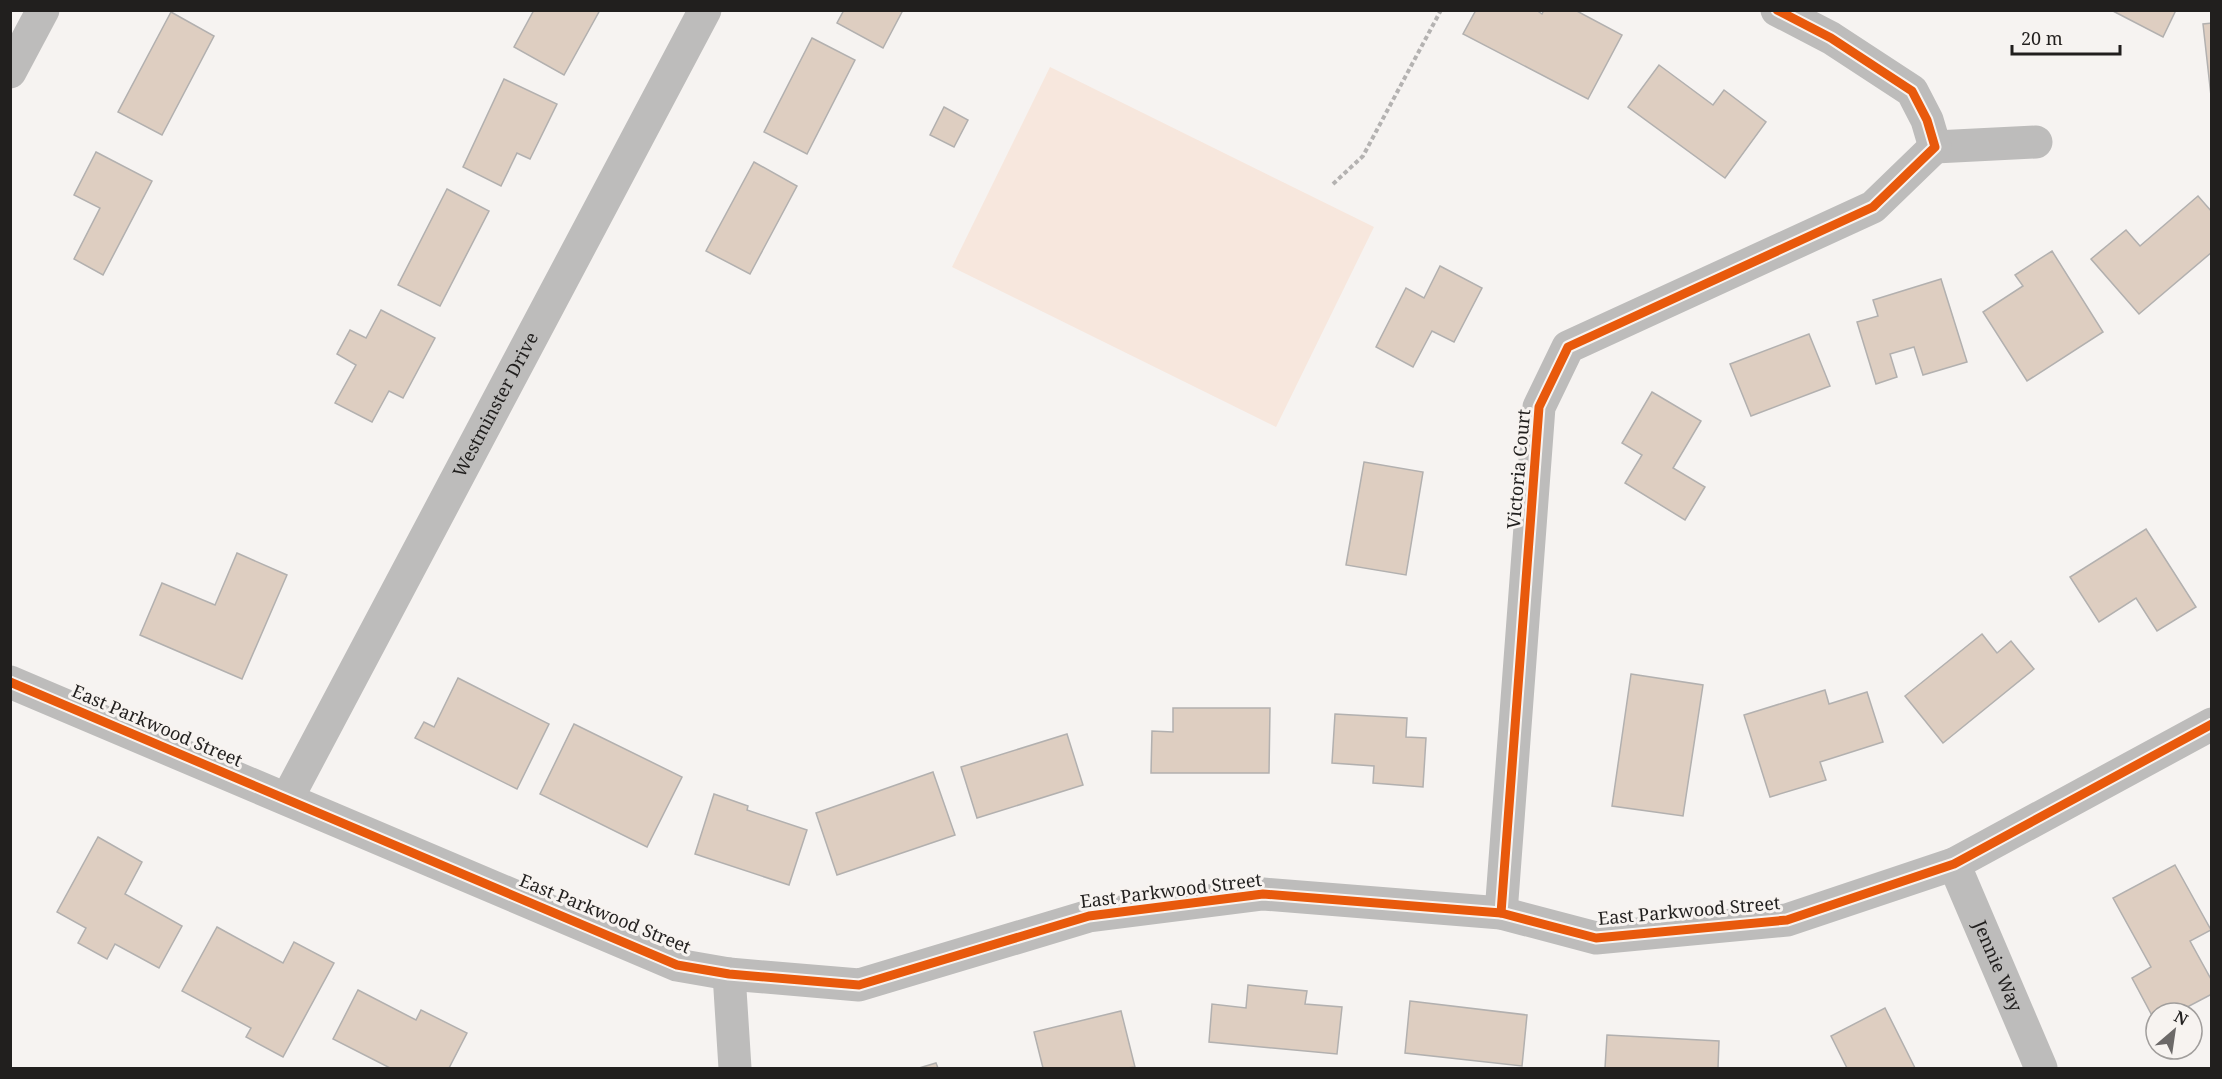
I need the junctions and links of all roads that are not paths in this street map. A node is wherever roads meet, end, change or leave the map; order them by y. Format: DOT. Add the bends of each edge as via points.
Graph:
graph roads {
  1 [pos="43,10"];
  2 [pos="705,10"];
  3 [pos="1778,10"];
  4 [pos="10,72"];
  5 [pos="2036,142"];
  6 [pos="1935,147"];
  7 [pos="10,682"];
  8 [pos="2211,724"];
  9 [pos="287,799"];
  10 [pos="1954,864"];
  11 [pos="1501,913"];
  12 [pos="729,974"];
  13 [pos="735,1068"];
  14 [pos="2041,1068"];
  1 -- 4 [label="street"];
  2 -- 9 [label="street, Westminster Drive"];
  3 -- 6 [label="street" via="1831,38 1912,91"];
  5 -- 6 [label="street"];
  6 -- 11 [label="street, Victoria Court" via="1873,207 1568,347 1539,407"];
  7 -- 9 [label="street, East Parkwood Street"];
  8 -- 10 [label="street, East Parkwood Street"];
  9 -- 12 [label="street, East Parkwood Street" via="677,965"];
  10 -- 11 [label="street, East Parkwood Street" via="1787,920 1596,938"];
  10 -- 14 [label="street, Jennie Way"];
  11 -- 12 [label="street, East Parkwood Street" via="1263,894 1089,916 859,985"];
  12 -- 13 [label="street"];
}
